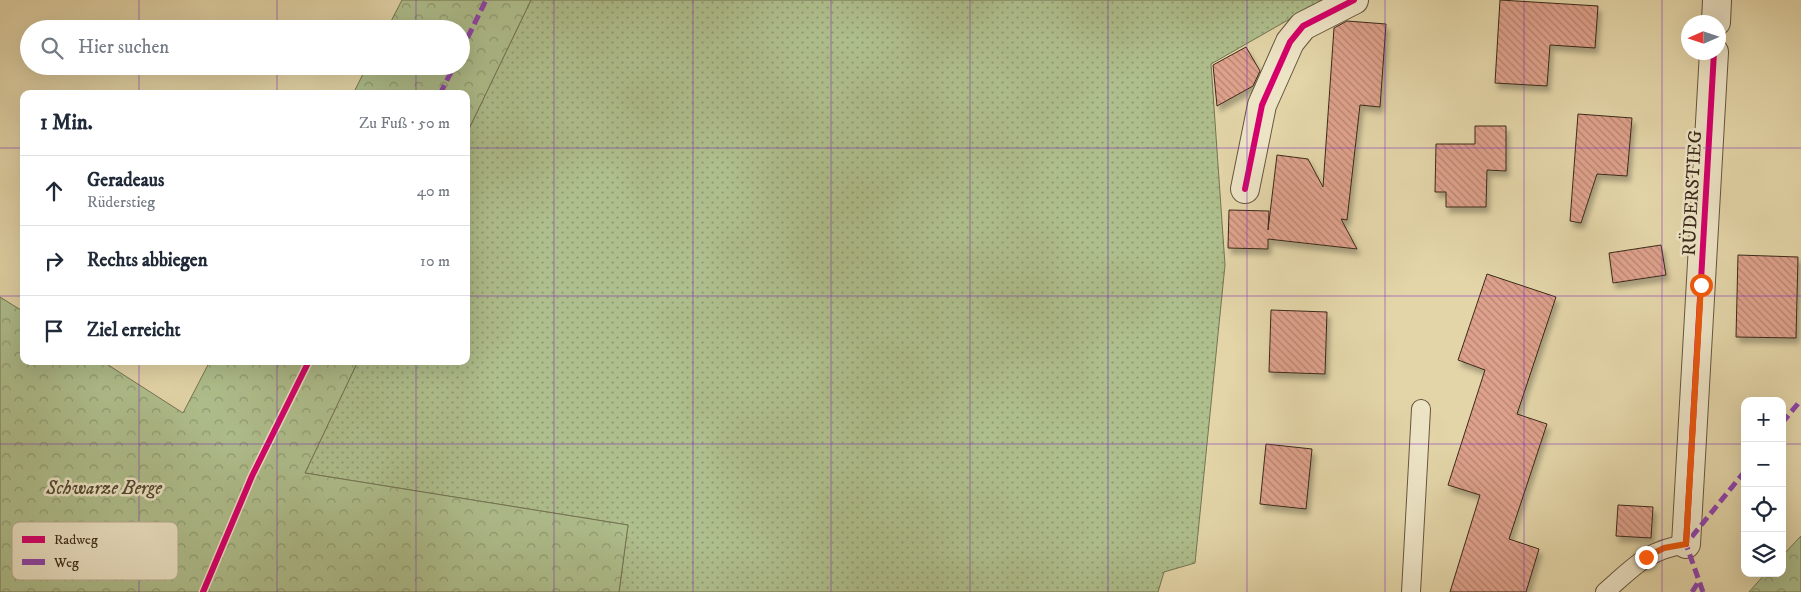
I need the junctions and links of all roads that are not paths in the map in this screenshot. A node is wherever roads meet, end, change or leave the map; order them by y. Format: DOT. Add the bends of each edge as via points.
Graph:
graph roads {
  1 [pos="1354,0"];
  2 [pos="1717,0"];
  3 [pos="1716,15"];
  4 [pos="1714,60"];
  5 [pos="1245,189"];
  6 [pos="1421,409"];
  7 [pos="1686,544"];
  8 [pos="1411,592"];
  9 [pos="1605,592"];
  1 -- 5 [label="street" via="1303,26 1290,42 1262,105"];
  2 -- 3 [label="street"];
  4 -- 7 [label="street, RÜDERSTIEG"];
  6 -- 8 [label="lane"];
  7 -- 9 [label="lane" via="1664,548 1646,557"];
}
